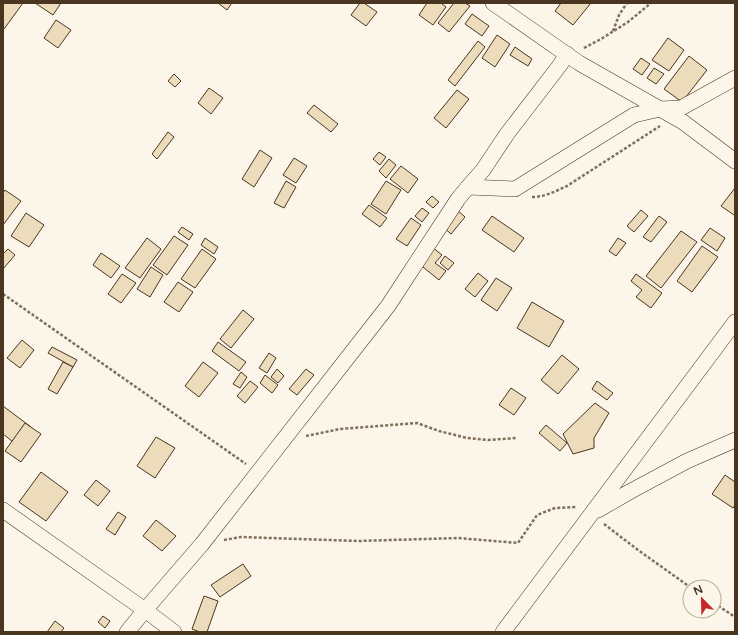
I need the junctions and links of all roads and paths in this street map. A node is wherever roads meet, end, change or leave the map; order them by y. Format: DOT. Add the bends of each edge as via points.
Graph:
graph roads {
  1 [pos="494,3"];
  2 [pos="627,3"];
  3 [pos="651,3"];
  4 [pos="612,32"];
  5 [pos="567,54"];
  6 [pos="735,78"];
  7 [pos="660,109"];
  8 [pos="679,120"];
  9 [pos="735,161"];
  10 [pos="468,187"];
  11 [pos="532,197"];
  12 [pos="3,294"];
  13 [pos="735,322"];
  14 [pos="289,433"];
  15 [pos="517,438"];
  16 [pos="735,440"];
  17 [pos="258,472"];
  18 [pos="3,510"];
  19 [pos="592,514"];
  20 [pos="202,544"];
  21 [pos="682,581"];
  22 [pos="722,608"];
  23 [pos="145,610"];
  24 [pos="735,617"];
  25 [pos="127,632"];
  26 [pos="174,632"];
  27 [pos="503,632"];
  1 -- 5 [label="street"];
  2 -- 4 [label="path"];
  3 -- 4 [label="path"];
  4 -- 5 [label="path" via="580,51"];
  5 -- 7 [label="street"];
  5 -- 10 [label="street"];
  6 -- 7 [label="street" via="681,108"];
  7 -- 8 [label="street"];
  7 -- 10 [label="street" via="634,115 515,189"];
  8 -- 9 [label="street"];
  8 -- 11 [label="path" via="649,133 559,190 540,197"];
  10 -- 14 [label="street" via="388,306"];
  12 -- 17 [label="path"];
  13 -- 19 [label="street"];
  14 -- 15 [label="path" via="301,437 340,429 417,423 468,438"];
  14 -- 17 [label="street"];
  16 -- 19 [label="street" via="680,465"];
  17 -- 20 [label="street"];
  18 -- 23 [label="street"];
  19 -- 20 [label="path" via="582,506 555,508 536,515 518,543 458,538 358,541 241,537"];
  19 -- 21 [label="path"];
  19 -- 27 [label="street"];
  20 -- 23 [label="street"];
  22 -- 24 [label="path"];
  23 -- 25 [label="street"];
  23 -- 26 [label="street"];
}
